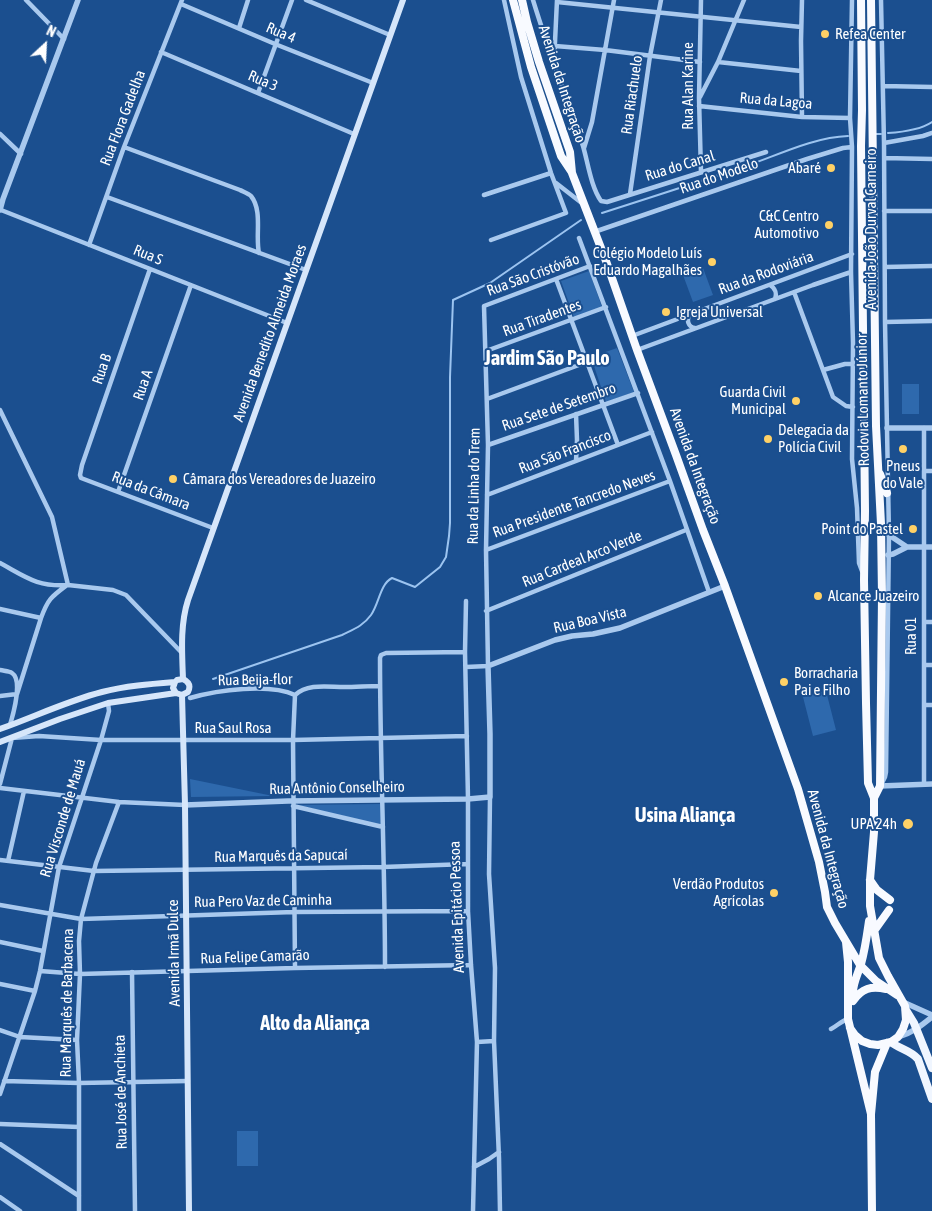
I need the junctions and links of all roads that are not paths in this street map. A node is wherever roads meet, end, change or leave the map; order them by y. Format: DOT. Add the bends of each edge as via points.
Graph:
graph roads {
  1 [pos="26,0"];
  2 [pos="78,0"];
  3 [pos="248,0"];
  4 [pos="292,0"];
  5 [pos="306,0"];
  6 [pos="403,0"];
  7 [pos="504,0"];
  8 [pos="513,0"];
  9 [pos="522,0"];
  10 [pos="533,0"];
  11 [pos="614,0"];
  12 [pos="662,0"];
  13 [pos="701,0"];
  14 [pos="744,0"];
  15 [pos="802,0"];
  16 [pos="852,0"];
  17 [pos="861,0"];
  18 [pos="871,0"];
  19 [pos="881,0"];
  20 [pos="557,1"];
  21 [pos="182,2"];
  22 [pos="613,8"];
  23 [pos="659,12"];
  24 [pos="701,17"];
  25 [pos="736,20"];
  26 [pos="801,26"];
  27 [pos="239,28"];
  28 [pos="390,35"];
  29 [pos="64,39"];
  30 [pos="275,44"];
  31 [pos="547,46"];
  32 [pos="555,46"];
  33 [pos="604,50"];
  34 [pos="161,52"];
  35 [pos="650,56"];
  36 [pos="700,62"];
  37 [pos="718,62"];
  38 [pos="554,64"];
  39 [pos="801,71"];
  40 [pos="373,83"];
  41 [pos="883,86"];
  42 [pos="932,87"];
  43 [pos="258,93"];
  44 [pos="699,98"];
  45 [pos="700,106"];
  46 [pos="802,117"];
  47 [pos="850,118"];
  48 [pos="932,132"];
  49 [pos="0,134"];
  50 [pos="354,134"];
  51 [pos="884,143"];
  52 [pos="124,147"];
  53 [pos="852,147"];
  54 [pos="584,149"];
  55 [pos="766,152"];
  56 [pos="21,154"];
  57 [pos="884,158"];
  58 [pos="932,158"];
  59 [pos="701,172"];
  60 [pos="551,173"];
  61 [pos="572,173"];
  62 [pos="554,182"];
  63 [pos="630,194"];
  64 [pos="484,195"];
  65 [pos="106,197"];
  66 [pos="2,198"];
  67 [pos="585,206"];
  68 [pos="0,210"];
  69 [pos="884,211"];
  70 [pos="932,211"];
  71 [pos="594,232"];
  72 [pos="579,238"];
  73 [pos="490,240"];
  74 [pos="89,245"];
  75 [pos="259,253"];
  76 [pos="852,254"];
  77 [pos="590,266"];
  78 [pos="885,266"];
  79 [pos="932,266"];
  80 [pos="150,269"];
  81 [pos="306,270"];
  82 [pos="851,272"];
  83 [pos="556,279"];
  84 [pos="770,285"];
  85 [pos="191,286"];
  86 [pos="794,292"];
  87 [pos="775,300"];
  88 [pos="484,306"];
  89 [pos="606,308"];
  90 [pos="690,314"];
  91 [pos="571,320"];
  92 [pos="932,321"];
  93 [pos="885,322"];
  94 [pos="287,324"];
  95 [pos="697,328"];
  96 [pos="632,336"];
  97 [pos="637,350"];
  98 [pos="486,351"];
  99 [pos="587,362"];
  100 [pos="853,364"];
  101 [pos="823,370"];
  102 [pos="638,393"];
  103 [pos="487,399"];
  104 [pos="604,404"];
  105 [pos="852,407"];
  106 [pos="0,410"];
  107 [pos="576,414"];
  108 [pos="887,428"];
  109 [pos="924,428"];
  110 [pos="932,428"];
  111 [pos="652,432"];
  112 [pos="488,445"];
  113 [pos="618,445"];
  114 [pos="576,461"];
  115 [pos="877,467"];
  116 [pos="924,471"];
  117 [pos="932,471"];
  118 [pos="81,478"];
  119 [pos="670,482"];
  120 [pos="118,492"];
  121 [pos="887,493"];
  122 [pos="487,495"];
  123 [pos="213,528"];
  124 [pos="686,530"];
  125 [pos="889,535"];
  126 [pos="907,546"];
  127 [pos="924,546"];
  128 [pos="932,547"];
  129 [pos="486,550"];
  130 [pos="888,555"];
  131 [pos="0,562"];
  132 [pos="864,580"];
  133 [pos="68,585"];
  134 [pos="725,586"];
  135 [pos="709,592"];
  136 [pos="466,601"];
  137 [pos="0,609"];
  138 [pos="486,611"];
  139 [pos="41,618"];
  140 [pos="924,622"];
  141 [pos="932,622"];
  142 [pos="182,652"];
  143 [pos="465,652"];
  144 [pos="932,664"];
  145 [pos="924,665"];
  146 [pos="488,666"];
  147 [pos="466,667"];
  148 [pos="0,670"];
  149 [pos="183,679"];
  150 [pos="174,682"];
  151 [pos="380,686"];
  152 [pos="18,694"];
  153 [pos="179,694"];
  154 [pos="295,695"];
  155 [pos="0,696"];
  156 [pos="190,698"];
  157 [pos="108,703"];
  158 [pos="924,705"];
  159 [pos="932,705"];
  160 [pos="10,725"];
  161 [pos="0,729"];
  162 [pos="467,736"];
  163 [pos="381,737"];
  164 [pos="12,738"];
  165 [pos="101,740"];
  166 [pos="293,740"];
  167 [pos="183,741"];
  168 [pos="0,742"];
  169 [pos="0,784"];
  170 [pos="924,784"];
  171 [pos="932,784"];
  172 [pos="880,786"];
  173 [pos="0,788"];
  174 [pos="24,791"];
  175 [pos="82,797"];
  176 [pos="490,797"];
  177 [pos="874,798"];
  178 [pos="468,799"];
  179 [pos="383,800"];
  180 [pos="119,802"];
  181 [pos="293,804"];
  182 [pos="185,805"];
  183 [pos="383,826"];
  184 [pos="0,860"];
  185 [pos="8,861"];
  186 [pos="468,864"];
  187 [pos="59,867"];
  188 [pos="383,867"];
  189 [pos="294,868"];
  190 [pos="185,869"];
  191 [pos="94,871"];
  192 [pos="870,880"];
  193 [pos="890,900"];
  194 [pos="0,904"];
  195 [pos="870,910"];
  196 [pos="890,910"];
  197 [pos="385,911"];
  198 [pos="294,912"];
  199 [pos="468,912"];
  200 [pos="50,914"];
  201 [pos="186,916"];
  202 [pos="81,919"];
  203 [pos="874,931"];
  204 [pos="845,938"];
  205 [pos="0,942"];
  206 [pos="43,951"];
  207 [pos="471,965"];
  208 [pos="860,965"];
  209 [pos="385,967"];
  210 [pos="295,968"];
  211 [pos="40,971"];
  212 [pos="187,971"];
  213 [pos="132,972"];
  214 [pos="80,974"];
  215 [pos="0,984"];
  216 [pos="887,989"];
  217 [pos="35,991"];
  218 [pos="854,999"];
  219 [pos="903,1004"];
  220 [pos="849,1009"];
  221 [pos="932,1016"];
  222 [pos="848,1018"];
  223 [pos="850,1028"];
  224 [pos="831,1029"];
  225 [pos="917,1029"];
  226 [pos="0,1030"];
  227 [pos="20,1037"];
  228 [pos="77,1040"];
  229 [pos="892,1041"];
  230 [pos="478,1042"];
  231 [pos="494,1042"];
  232 [pos="932,1068"];
  233 [pos="0,1075"];
  234 [pos="5,1079"];
  235 [pos="134,1081"];
  236 [pos="188,1081"];
  237 [pos="79,1083"];
  238 [pos="0,1094"];
  239 [pos="932,1099"];
  240 [pos="871,1114"];
  241 [pos="0,1124"];
  242 [pos="79,1127"];
  243 [pos="0,1144"];
  244 [pos="499,1152"];
  245 [pos="474,1167"];
  246 [pos="79,1196"];
  247 [pos="0,1197"];
  248 [pos="20,1211"];
  249 [pos="79,1211"];
  250 [pos="135,1211"];
  251 [pos="189,1211"];
  252 [pos="473,1211"];
  253 [pos="500,1211"];
  254 [pos="872,1211"];
  1 -- 29 [label="street"];
  2 -- 29 [label="street"];
  3 -- 27 [label="street"];
  4 -- 30 [label="street"];
  5 -- 28 [label="street"];
  6 -- 28 [label="main road, Avenida Benedito Almeida Moraes"];
  7 -- 60 [label="street" via="521,77"];
  8 -- 61 [label="highway" via="530,68 561,156"];
  9 -- 61 [label="highway, Avenida da Integração" via="570,152"];
  10 -- 31 [label="street"];
  11 -- 22 [label="street"];
  12 -- 23 [label="street, Rua Riachuelo"];
  13 -- 24 [label="street, Rua Alan Karine"];
  14 -- 25 [label="street"];
  15 -- 26 [label="street"];
  16 -- 47 [label="street"];
  17 -- 132 [label="highway, Rodovia Lomanto Júnior"];
  18 -- 115 [label="highway, Rodovia Lomanto Júnior"];
  19 -- 41 [label="street, Avenida João Durval Carneiro"];
  20 -- 22 [label="street"];
  20 -- 32 [label="street"];
  21 -- 27 [label="street, Rua 4"];
  21 -- 34 [label="street, Rua Flora Gadelha"];
  22 -- 23 [label="street"];
  22 -- 33 [label="street"];
  23 -- 24 [label="street"];
  23 -- 35 [label="street, Rua Riachuelo"];
  24 -- 25 [label="street"];
  24 -- 36 [label="street, Rua Alan Karine"];
  25 -- 26 [label="street"];
  25 -- 37 [label="street"];
  26 -- 39 [label="street"];
  27 -- 30 [label="street, Rua 4"];
  28 -- 40 [label="main road, Avenida Benedito Almeida Moraes"];
  29 -- 56 [label="street"];
  30 -- 40 [label="street, Rua 4"];
  30 -- 43 [label="street"];
  31 -- 32 [label="street"];
  31 -- 38 [label="street"];
  32 -- 33 [label="street"];
  32 -- 38 [label="street"];
  33 -- 35 [label="street"];
  33 -- 54 [label="street"];
  34 -- 43 [label="street, Rua 3"];
  34 -- 52 [label="street, Rua Flora Gadelha"];
  35 -- 36 [label="street"];
  35 -- 63 [label="street, Rua Riachuelo"];
  36 -- 44 [label="street, Rua Alan Karine"];
  37 -- 39 [label="street"];
  37 -- 44 [label="street"];
  38 -- 54 [label="street"];
  39 -- 46 [label="street"];
  40 -- 50 [label="main road, Avenida Benedito Almeida Moraes"];
  41 -- 42 [label="street"];
  41 -- 51 [label="street, Avenida João Durval Carneiro"];
  43 -- 50 [label="street, Rua 3"];
  44 -- 45 [label="street, Rua Alan Karine"];
  45 -- 46 [label="street, Rua da Lagoa"];
  45 -- 59 [label="street, Rua Alan Karine"];
  46 -- 47 [label="street, Rua da Lagoa"];
  47 -- 53 [label="street"];
  48 -- 51 [label="street"];
  49 -- 56 [label="street"];
  50 -- 81 [label="main road, Avenida Benedito Almeida Moraes"];
  51 -- 57 [label="street, Avenida João Durval Carneiro"];
  52 -- 65 [label="street, Rua Flora Gadelha"];
  52 -- 75 [label="street" via="251,196 258,222"];
  53 -- 71 [label="street, Rua do Modelo" via="807,159"];
  53 -- 76 [label="street"];
  54 -- 63 [label="street, Rua do Canal" via="601,201"];
  55 -- 59 [label="street, Rua do Canal"];
  56 -- 66 [label="street"];
  57 -- 58 [label="street"];
  57 -- 69 [label="street, Avenida João Durval Carneiro"];
  59 -- 63 [label="street, Rua do Canal"];
  60 -- 62 [label="street"];
  60 -- 64 [label="street"];
  61 -- 67 [label="highway, Avenida da Integração"];
  62 -- 67 [label="street"];
  62 -- 73 [label="street" via="566,213"];
  65 -- 74 [label="street, Rua Flora Gadelha"];
  65 -- 75 [label="street"];
  66 -- 68 [label="street"];
  67 -- 71 [label="highway, Avenida da Integração"];
  68 -- 74 [label="street, Rua S"];
  69 -- 70 [label="street"];
  69 -- 78 [label="street, Avenida João Durval Carneiro"];
  71 -- 96 [label="highway, Avenida da Integração"];
  72 -- 77 [label="street"];
  74 -- 80 [label="street, Rua S"];
  75 -- 81 [label="street"];
  76 -- 82 [label="street"];
  76 -- 84 [label="street, Rua da Rodoviária"];
  77 -- 83 [label="street, Rua São Cristóvão"];
  77 -- 89 [label="street"];
  78 -- 79 [label="street"];
  78 -- 93 [label="street, Avenida João Durval Carneiro"];
  80 -- 85 [label="street, Rua S"];
  80 -- 118 [label="street, Rua B" via="82,465"];
  81 -- 94 [label="main road, Avenida Benedito Almeida Moraes"];
  82 -- 86 [label="street, Rua da Rodoviária"];
  82 -- 100 [label="street"];
  83 -- 88 [label="street, Rua São Cristóvão"];
  83 -- 91 [label="street"];
  84 -- 87 [label="street" via="776,290"];
  84 -- 90 [label="street, Rua da Rodoviária"];
  85 -- 94 [label="street, Rua S"];
  85 -- 120 [label="street, Rua A"];
  86 -- 87 [label="street, Rua da Rodoviária"];
  86 -- 101 [label="street"];
  87 -- 95 [label="street, Rua da Rodoviária"];
  88 -- 98 [label="street, Rua da Linha do Trem"];
  89 -- 91 [label="street, Rua Tiradentes"];
  89 -- 102 [label="street"];
  90 -- 95 [label="street" via="689,324"];
  90 -- 96 [label="street, Rua da Rodoviária"];
  91 -- 98 [label="street, Rua Tiradentes"];
  91 -- 99 [label="street"];
  92 -- 93 [label="street"];
  93 -- 108 [label="street, Avenida João Durval Carneiro"];
  94 -- 123 [label="main road, Avenida Benedito Almeida Moraes"];
  95 -- 97 [label="street, Rua da Rodoviária"];
  96 -- 97 [label="highway, Avenida da Integração"];
  97 -- 134 [label="highway, Avenida da Integração"];
  98 -- 103 [label="street, Rua da Linha do Trem"];
  99 -- 103 [label="street"];
  99 -- 104 [label="street"];
  100 -- 101 [label="street"];
  100 -- 105 [label="street"];
  101 -- 105 [label="street" via="833,397"];
  102 -- 104 [label="street, Rua Sete de Setembro"];
  102 -- 111 [label="street"];
  103 -- 112 [label="street, Rua da Linha do Trem"];
  104 -- 107 [label="street, Rua Sete de Setembro"];
  104 -- 113 [label="street"];
  105 -- 132 [label="street" via="859,563"];
  106 -- 133 [label="street" via="52,517"];
  107 -- 112 [label="street, Rua Sete de Setembro"];
  107 -- 114 [label="street"];
  108 -- 109 [label="street"];
  108 -- 121 [label="street, Avenida João Durval Carneiro"];
  109 -- 110 [label="street"];
  109 -- 116 [label="street, Rua 01"];
  111 -- 113 [label="street, Rua São Francisco"];
  111 -- 119 [label="street"];
  112 -- 122 [label="street, Rua da Linha do Trem"];
  113 -- 114 [label="street, Rua São Francisco"];
  114 -- 122 [label="street, Rua São Francisco"];
  115 -- 121 [label="highway"];
  115 -- 172 [label="highway, Rodovia Lomanto Júnior" via="882,596"];
  116 -- 117 [label="street"];
  116 -- 127 [label="street, Rua 01"];
  118 -- 120 [label="street, Rua da Câmara"];
  119 -- 124 [label="street"];
  119 -- 129 [label="street, Rua Presidente Tancredo Neves"];
  120 -- 123 [label="street, Rua da Câmara"];
  121 -- 125 [label="street, Avenida João Durval Carneiro"];
  122 -- 129 [label="street, Rua da Linha do Trem"];
  123 -- 142 [label="main road, Avenida Benedito Almeida Moraes" via="184,610"];
  124 -- 135 [label="street"];
  124 -- 138 [label="street, Rua Cardeal Arco Verde"];
  125 -- 126 [label="street"];
  125 -- 130 [label="street, Avenida João Durval Carneiro"];
  126 -- 127 [label="street"];
  126 -- 130 [label="street"];
  127 -- 128 [label="street"];
  127 -- 140 [label="street, Rua 01"];
  129 -- 138 [label="street, Rua da Linha do Trem"];
  130 -- 172 [label="street, Avenida João Durval Carneiro" via="886,772"];
  131 -- 133 [label="street" via="36,583"];
  132 -- 177 [label="highway, Rodovia Lomanto Júnior" via="868,783"];
  133 -- 139 [label="street" via="53,596"];
  133 -- 142 [label="street" via="113,590 126,595"];
  134 -- 135 [label="street, Rua Boa Vista"];
  134 -- 204 [label="highway, Avenida da Integração" via="798,789 819,862 827,907"];
  135 -- 146 [label="street, Rua Boa Vista" via="620,628 555,640"];
  136 -- 143 [label="street, Avenida Epitácio Pessoa"];
  137 -- 139 [label="street"];
  138 -- 146 [label="street, Rua da Linha do Trem"];
  139 -- 152 [label="street"];
  140 -- 141 [label="street"];
  140 -- 145 [label="street, Rua 01"];
  142 -- 149 [label="main road, Avenida Benedito Almeida Moraes"];
  143 -- 147 [label="street, Avenida Epitácio Pessoa"];
  143 -- 151 [label="street" via="386,653 380,658"];
  144 -- 145 [label="street"];
  145 -- 158 [label="street, Rua 01"];
  146 -- 147 [label="street"];
  146 -- 176 [label="street"];
  147 -- 162 [label="street, Avenida Epitácio Pessoa"];
  148 -- 152 [label="street" via="14,674"];
  149 -- 150 [label="main road"];
  149 -- 153 [label="main road" via="189,686 188,692"];
  150 -- 153 [label="main road" via="173,688"];
  150 -- 160 [label="main road" via="102,692"];
  151 -- 154 [label="street, Rua Beija-flor" via="320,686"];
  151 -- 163 [label="street"];
  152 -- 155 [label="street"];
  152 -- 160 [label="street"];
  153 -- 157 [label="main road"];
  153 -- 167 [label="main road, Avenida Irmã Dulce"];
  154 -- 156 [label="street, Rua Beija-flor" via="278,689 252,689"];
  154 -- 166 [label="street"];
  157 -- 164 [label="main road"];
  157 -- 165 [label="street, Rua Visconde de Mauá" via="109,712"];
  158 -- 159 [label="street"];
  158 -- 170 [label="street, Rua 01"];
  160 -- 161 [label="main road"];
  162 -- 163 [label="street, Rua Saul Rosa"];
  162 -- 178 [label="street, Avenida Epitácio Pessoa"];
  163 -- 166 [label="street, Rua Saul Rosa"];
  163 -- 179 [label="street"];
  164 -- 165 [label="street, Rua Saul Rosa" via="39,736"];
  164 -- 168 [label="main road, Rua Saul Rosa"];
  164 -- 169 [label="street"];
  165 -- 167 [label="street, Rua Saul Rosa"];
  165 -- 175 [label="street, Rua Visconde de Mauá"];
  166 -- 167 [label="street, Rua Saul Rosa"];
  166 -- 181 [label="street"];
  167 -- 182 [label="main road, Avenida Irmã Dulce"];
  170 -- 171 [label="street"];
  170 -- 172 [label="street"];
  172 -- 177 [label="highway, Rodovia Lomanto Júnior"];
  173 -- 174 [label="street"];
  174 -- 175 [label="street"];
  174 -- 185 [label="street"];
  175 -- 180 [label="street"];
  175 -- 187 [label="street, Rua Visconde de Mauá"];
  176 -- 178 [label="street, Rua Antônio Conselheiro"];
  176 -- 231 [label="street"];
  177 -- 192 [label="highway, Rodovia Lomanto Júnior"];
  178 -- 179 [label="street, Rua Antônio Conselheiro"];
  178 -- 186 [label="street, Avenida Epitácio Pessoa"];
  179 -- 181 [label="street, Rua Antônio Conselheiro"];
  179 -- 183 [label="street"];
  180 -- 182 [label="street"];
  180 -- 191 [label="street, Rua Marquês de Barbacena"];
  181 -- 182 [label="street, Rua Antônio Conselheiro"];
  181 -- 183 [label="street, Rua Antônio Conselheiro"];
  181 -- 189 [label="street"];
  182 -- 190 [label="main road, Avenida Irmã Dulce"];
  183 -- 188 [label="street"];
  184 -- 185 [label="street, Rua Marquês da Sapucaí"];
  185 -- 187 [label="street, Rua Marquês da Sapucaí"];
  186 -- 188 [label="street, Rua Marquês da Sapucaí"];
  186 -- 199 [label="street, Avenida Epitácio Pessoa"];
  187 -- 191 [label="street, Rua Marquês da Sapucaí"];
  187 -- 200 [label="street, Rua Visconde de Mauá"];
  188 -- 189 [label="street, Rua Marquês da Sapucaí"];
  188 -- 197 [label="street"];
  189 -- 190 [label="street, Rua Marquês da Sapucaí"];
  189 -- 198 [label="street"];
  190 -- 191 [label="street, Rua Marquês da Sapucaí"];
  190 -- 201 [label="main road, Avenida Irmã Dulce"];
  191 -- 202 [label="street, Rua Marquês de Barbacena"];
  192 -- 193 [label="highway"];
  192 -- 195 [label="highway, Rodovia Lomanto Júnior"];
  194 -- 200 [label="street, Rua Pero Vaz de Caminha"];
  195 -- 203 [label="highway"];
  195 -- 208 [label="highway"];
  196 -- 203 [label="highway"];
  197 -- 198 [label="street, Rua Pero Vaz de Caminha"];
  197 -- 199 [label="street, Rua Pero Vaz de Caminha"];
  197 -- 209 [label="street"];
  198 -- 201 [label="street, Rua Pero Vaz de Caminha"];
  198 -- 210 [label="street"];
  199 -- 207 [label="street, Avenida Epitácio Pessoa"];
  200 -- 202 [label="street, Rua Pero Vaz de Caminha"];
  200 -- 206 [label="street, Rua Visconde de Mauá"];
  201 -- 202 [label="street, Rua Pero Vaz de Caminha"];
  201 -- 212 [label="main road, Avenida Irmã Dulce"];
  202 -- 214 [label="street, Rua Marquês de Barbacena"];
  203 -- 219 [label="highway" via="879,958"];
  204 -- 208 [label="highway, Avenida da Integração"];
  204 -- 220 [label="highway"];
  205 -- 206 [label="street"];
  206 -- 211 [label="street, Rua Visconde de Mauá"];
  207 -- 209 [label="street, Rua Felipe Camarão"];
  207 -- 230 [label="street, Avenida Epitácio Pessoa"];
  208 -- 216 [label="highway, Avenida da Integração"];
  208 -- 218 [label="highway" via="853,986"];
  209 -- 210 [label="street, Rua Felipe Camarão"];
  210 -- 212 [label="street, Rua Felipe Camarão"];
  211 -- 214 [label="street, Rua Felipe Camarão"];
  211 -- 217 [label="street, Rua Visconde de Mauá"];
  212 -- 213 [label="street, Rua Felipe Camarão"];
  212 -- 236 [label="main road, Avenida Irmã Dulce"];
  213 -- 214 [label="street, Rua Felipe Camarão"];
  213 -- 235 [label="street, Rua José de Anchieta"];
  214 -- 228 [label="street, Rua Marquês de Barbacena"];
  215 -- 217 [label="street"];
  216 -- 218 [label="highway" via="868,988"];
  216 -- 219 [label="highway" via="895,993"];
  217 -- 227 [label="street, Rua Visconde de Mauá"];
  218 -- 220 [label="highway"];
  219 -- 221 [label="street"];
  219 -- 225 [label="main road"];
  219 -- 229 [label="highway" via="906,1020"];
  220 -- 222 [label="highway"];
  221 -- 225 [label="street"];
  222 -- 223 [label="highway"];
  222 -- 224 [label="street"];
  223 -- 229 [label="highway" via="862,1041 870,1044"];
  223 -- 240 [label="highway"];
  225 -- 229 [label="street"];
  225 -- 232 [label="main road"];
  226 -- 227 [label="street"];
  227 -- 228 [label="street"];
  227 -- 234 [label="street, Rua Visconde de Mauá"];
  228 -- 237 [label="street, Rua Marquês de Barbacena"];
  229 -- 239 [label="main road" via="918,1059"];
  229 -- 240 [label="highway" via="875,1072"];
  230 -- 231 [label="street"];
  230 -- 245 [label="street, Avenida Epitácio Pessoa"];
  231 -- 244 [label="street"];
  233 -- 234 [label="street"];
  234 -- 237 [label="street"];
  234 -- 238 [label="street, Rua Visconde de Mauá"];
  235 -- 236 [label="street"];
  235 -- 237 [label="street"];
  235 -- 250 [label="street, Rua José de Anchieta"];
  236 -- 251 [label="main road, Avenida Irmã Dulce"];
  237 -- 242 [label="street, Rua Marquês de Barbacena"];
  240 -- 254 [label="highway"];
  241 -- 242 [label="street"];
  242 -- 246 [label="street, Rua Marquês de Barbacena"];
  243 -- 246 [label="street"];
  244 -- 245 [label="street"];
  244 -- 253 [label="street"];
  245 -- 252 [label="street, Avenida Epitácio Pessoa"];
  246 -- 249 [label="street, Rua Marquês de Barbacena"];
  247 -- 248 [label="street"];
}
